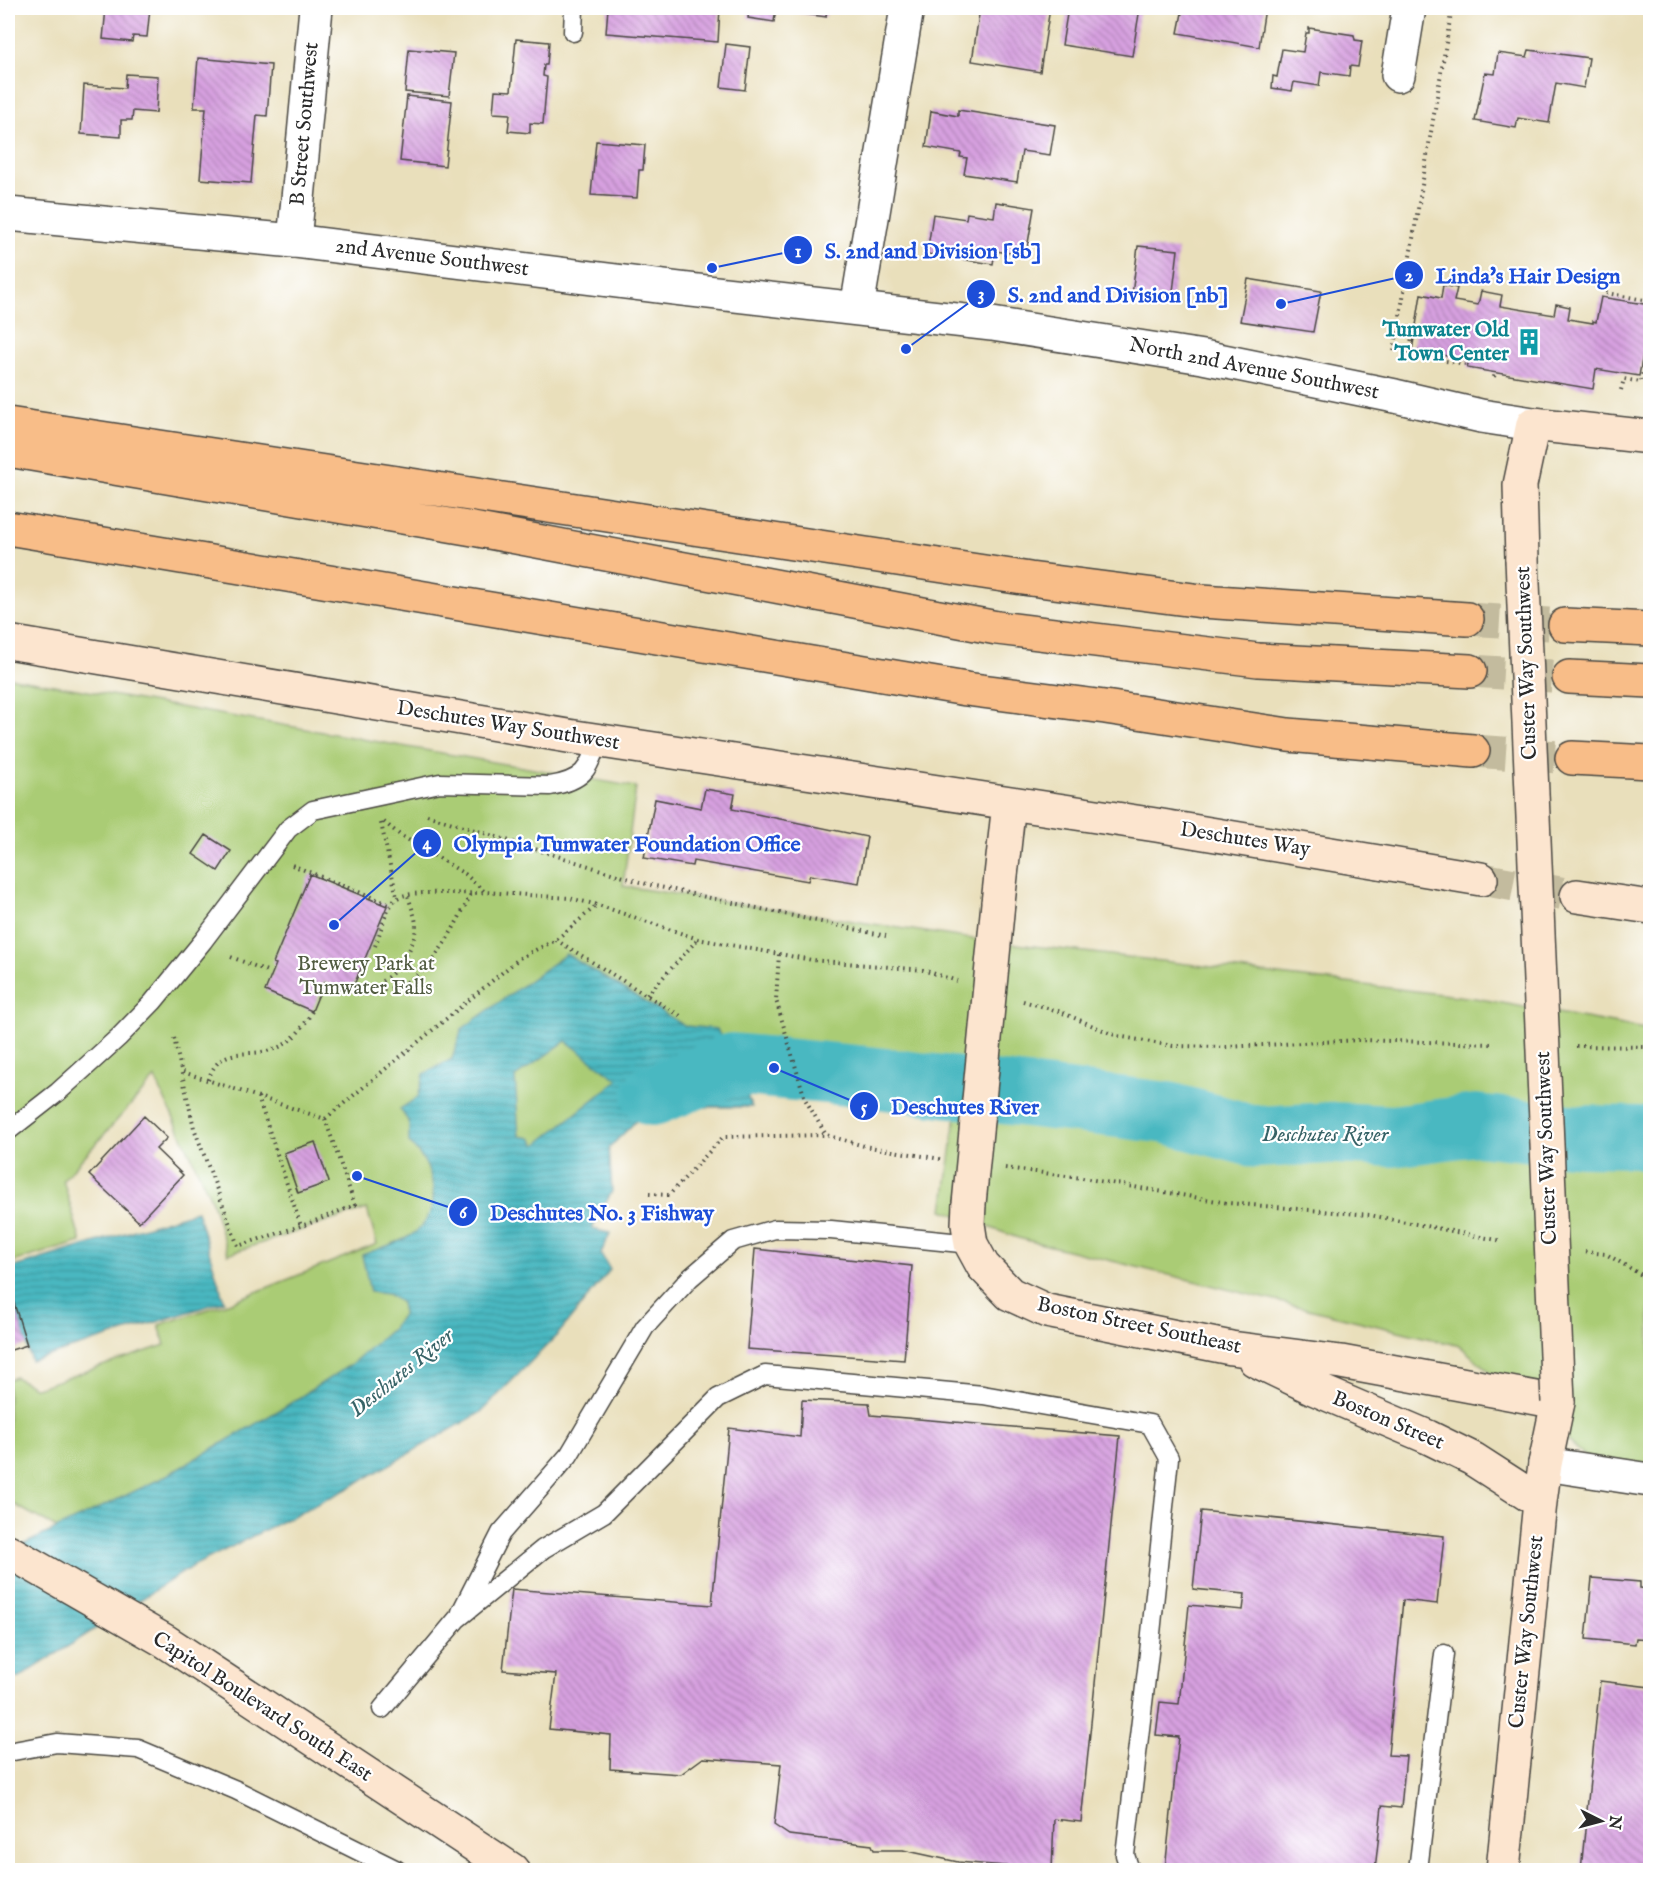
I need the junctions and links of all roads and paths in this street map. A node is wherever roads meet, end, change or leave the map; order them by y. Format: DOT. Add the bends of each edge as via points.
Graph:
graph roads {
  1 [pos="316,8"];
  2 [pos="574,8"];
  3 [pos="907,8"];
  4 [pos="1409,8"];
  5 [pos="1452,8"];
  6 [pos="573,32"];
  7 [pos="1398,75"];
  8 [pos="8,214"];
  9 [pos="294,242"];
  10 [pos="1606,293"];
  11 [pos="1650,301"];
  12 [pos="857,308"];
  13 [pos="1414,328"];
  14 [pos="1650,333"];
  15 [pos="1394,351"];
  16 [pos="1409,354"];
  17 [pos="1446,361"];
  18 [pos="1467,364"];
  19 [pos="1622,390"];
  20 [pos="8,424"];
  21 [pos="1533,424"];
  22 [pos="1650,437"];
  23 [pos="8,450"];
  24 [pos="8,528"];
  25 [pos="1467,619"];
  26 [pos="1565,625"];
  27 [pos="1650,629"];
  28 [pos="8,642"];
  29 [pos="1470,671"];
  30 [pos="1569,677"];
  31 [pos="1650,681"];
  32 [pos="597,740"];
  33 [pos="1473,751"];
  34 [pos="1572,758"];
  35 [pos="1650,762"];
  36 [pos="385,795"];
  37 [pos="1009,803"];
  38 [pos="289,863"];
  39 [pos="1481,879"];
  40 [pos="485,892"];
  41 [pos="471,894"];
  42 [pos="408,895"];
  43 [pos="1577,896"];
  44 [pos="397,898"];
  45 [pos="391,905"];
  46 [pos="598,905"];
  47 [pos="1650,907"];
  48 [pos="886,936"];
  49 [pos="698,939"];
  50 [pos="556,940"];
  51 [pos="375,946"];
  52 [pos="780,954"];
  53 [pos="231,957"];
  54 [pos="267,971"];
  55 [pos="382,981"];
  56 [pos="966,983"];
  57 [pos="378,991"];
  58 [pos="647,995"];
  59 [pos="1021,1000"];
  60 [pos="312,1011"];
  61 [pos="684,1018"];
  62 [pos="174,1038"];
  63 [pos="1492,1044"];
  64 [pos="1574,1046"];
  65 [pos="1648,1047"];
  66 [pos="183,1072"];
  67 [pos="208,1080"];
  68 [pos="258,1097"];
  69 [pos="325,1119"];
  70 [pos="8,1131"];
  71 [pos="826,1135"];
  72 [pos="951,1161"];
  73 [pos="995,1167"];
  74 [pos="649,1194"];
  75 [pos="301,1226"];
  76 [pos="1502,1241"];
  77 [pos="971,1244"];
  78 [pos="1584,1252"];
  79 [pos="1650,1280"];
  80 [pos="1231,1348"];
  81 [pos="1558,1401"];
  82 [pos="1545,1464"];
  83 [pos="1650,1480"];
  84 [pos="1540,1502"];
  85 [pos="8,1551"];
  86 [pos="457,1619"];
  87 [pos="1444,1654"];
  88 [pos="382,1709"];
  89 [pos="8,1752"];
  90 [pos="397,1870"];
  91 [pos="512,1870"];
  92 [pos="1130,1870"];
  93 [pos="1418,1870"];
  94 [pos="1503,1870"];
  1 -- 9 [label="street, B Street Southwest"];
  2 -- 6 [label="lane"];
  3 -- 12 [label="street"];
  4 -- 7 [label="street"];
  5 -- 15 [label="path"];
  8 -- 9 [label="street, 2nd Avenue Southwest"];
  9 -- 12 [label="street, 2nd Avenue Southwest"];
  10 -- 11 [label="path"];
  12 -- 21 [label="street, North 2nd Avenue Southwest" via="992,324 1203,357"];
  13 -- 16 [label="path"];
  14 -- 19 [label="path" via="1641,382 1624,378"];
  17 -- 18 [label="path"];
  20 -- 25 [label="highway" via="1030,579 1202,601"];
  21 -- 22 [label="main road, North 2nd Avenue Southwest"];
  21 -- 81 [label="main road, Custer Way Southwest, bridge" via="1520,486"];
  23 -- 29 [label="highway" via="473,529 997,628 1258,660"];
  24 -- 33 [label="highway" via="966,688 1288,735"];
  26 -- 27 [label="highway"];
  28 -- 32 [label="main road, Deschutes Way Southwest"];
  30 -- 31 [label="highway"];
  32 -- 36 [label="lane" via="585,773 561,785 440,783"];
  32 -- 37 [label="main road, Deschutes Way Southwest"];
  34 -- 35 [label="highway"];
  36 -- 48 [label="path" via="430,816 646,884"];
  36 -- 70 [label="lane" via="314,810 288,829 153,1002 58,1092"];
  37 -- 39 [label="main road, Deschutes Way"];
  37 -- 77 [label="main road, Boston Street Southeast, bridge" via="969,1204"];
  38 -- 45 [label="path"];
  40 -- 41 [label="path"];
  40 -- 44 [label="path" via="465,874 380,819"];
  40 -- 46 [label="path" via="569,898"];
  41 -- 42 [label="path"];
  41 -- 57 [label="path" via="443,944 416,976 396,988"];
  42 -- 44 [label="path"];
  42 -- 55 [label="path" via="416,923 409,951 398,968"];
  43 -- 47 [label="main road"];
  44 -- 45 [label="path"];
  45 -- 51 [label="path"];
  46 -- 49 [label="path"];
  46 -- 50 [label="path"];
  49 -- 52 [label="path"];
  49 -- 58 [label="path"];
  50 -- 58 [label="path"];
  50 -- 69 [label="path" via="521,957"];
  52 -- 56 [label="path" via="923,970"];
  52 -- 71 [label="path" via="776,1000 805,1099"];
  53 -- 54 [label="path"];
  58 -- 61 [label="path"];
  59 -- 63 [label="path" via="1117,1036 1173,1046 1359,1041"];
  60 -- 67 [label="path" via="303,1028 287,1042 272,1050 230,1055 214,1066"];
  62 -- 66 [label="path"];
  64 -- 65 [label="path"];
  66 -- 67 [label="path"];
  66 -- 75 [label="path" via="194,1128 238,1246"];
  67 -- 68 [label="path"];
  68 -- 69 [label="path"];
  68 -- 75 [label="path"];
  69 -- 75 [label="path" via="356,1205"];
  71 -- 72 [label="path" via="864,1146"];
  71 -- 74 [label="path" via="723,1137 669,1195"];
  73 -- 76 [label="path" via="1228,1203 1370,1215"];
  77 -- 80 [label="main road, Boston Street Southeast" via="983,1266 1010,1294 1047,1311"];
  77 -- 86 [label="lane" via="831,1230 775,1229 733,1241 690,1278 645,1327 569,1455 501,1533"];
  78 -- 79 [label="path" via="1605,1254"];
  80 -- 81 [label="main road, Boston Street Southeast" via="1341,1362"];
  80 -- 84 [label="main road, Boston Street" via="1473,1459"];
  81 -- 82 [label="main road, Custer Way Southwest"];
  82 -- 83 [label="street"];
  82 -- 84 [label="main road, Custer Way Southwest"];
  84 -- 94 [label="main road, Custer Way Southwest"];
  85 -- 91 [label="main road, Capitol Boulevard South East" via="165,1641"];
  86 -- 88 [label="lane"];
  86 -- 92 [label="lane" via="543,1549 604,1513 718,1398 765,1375 983,1395 1150,1424 1168,1458 1125,1855"];
  87 -- 93 [label="lane"];
  89 -- 90 [label="lane" via="57,1743 138,1749 236,1790"];
}
